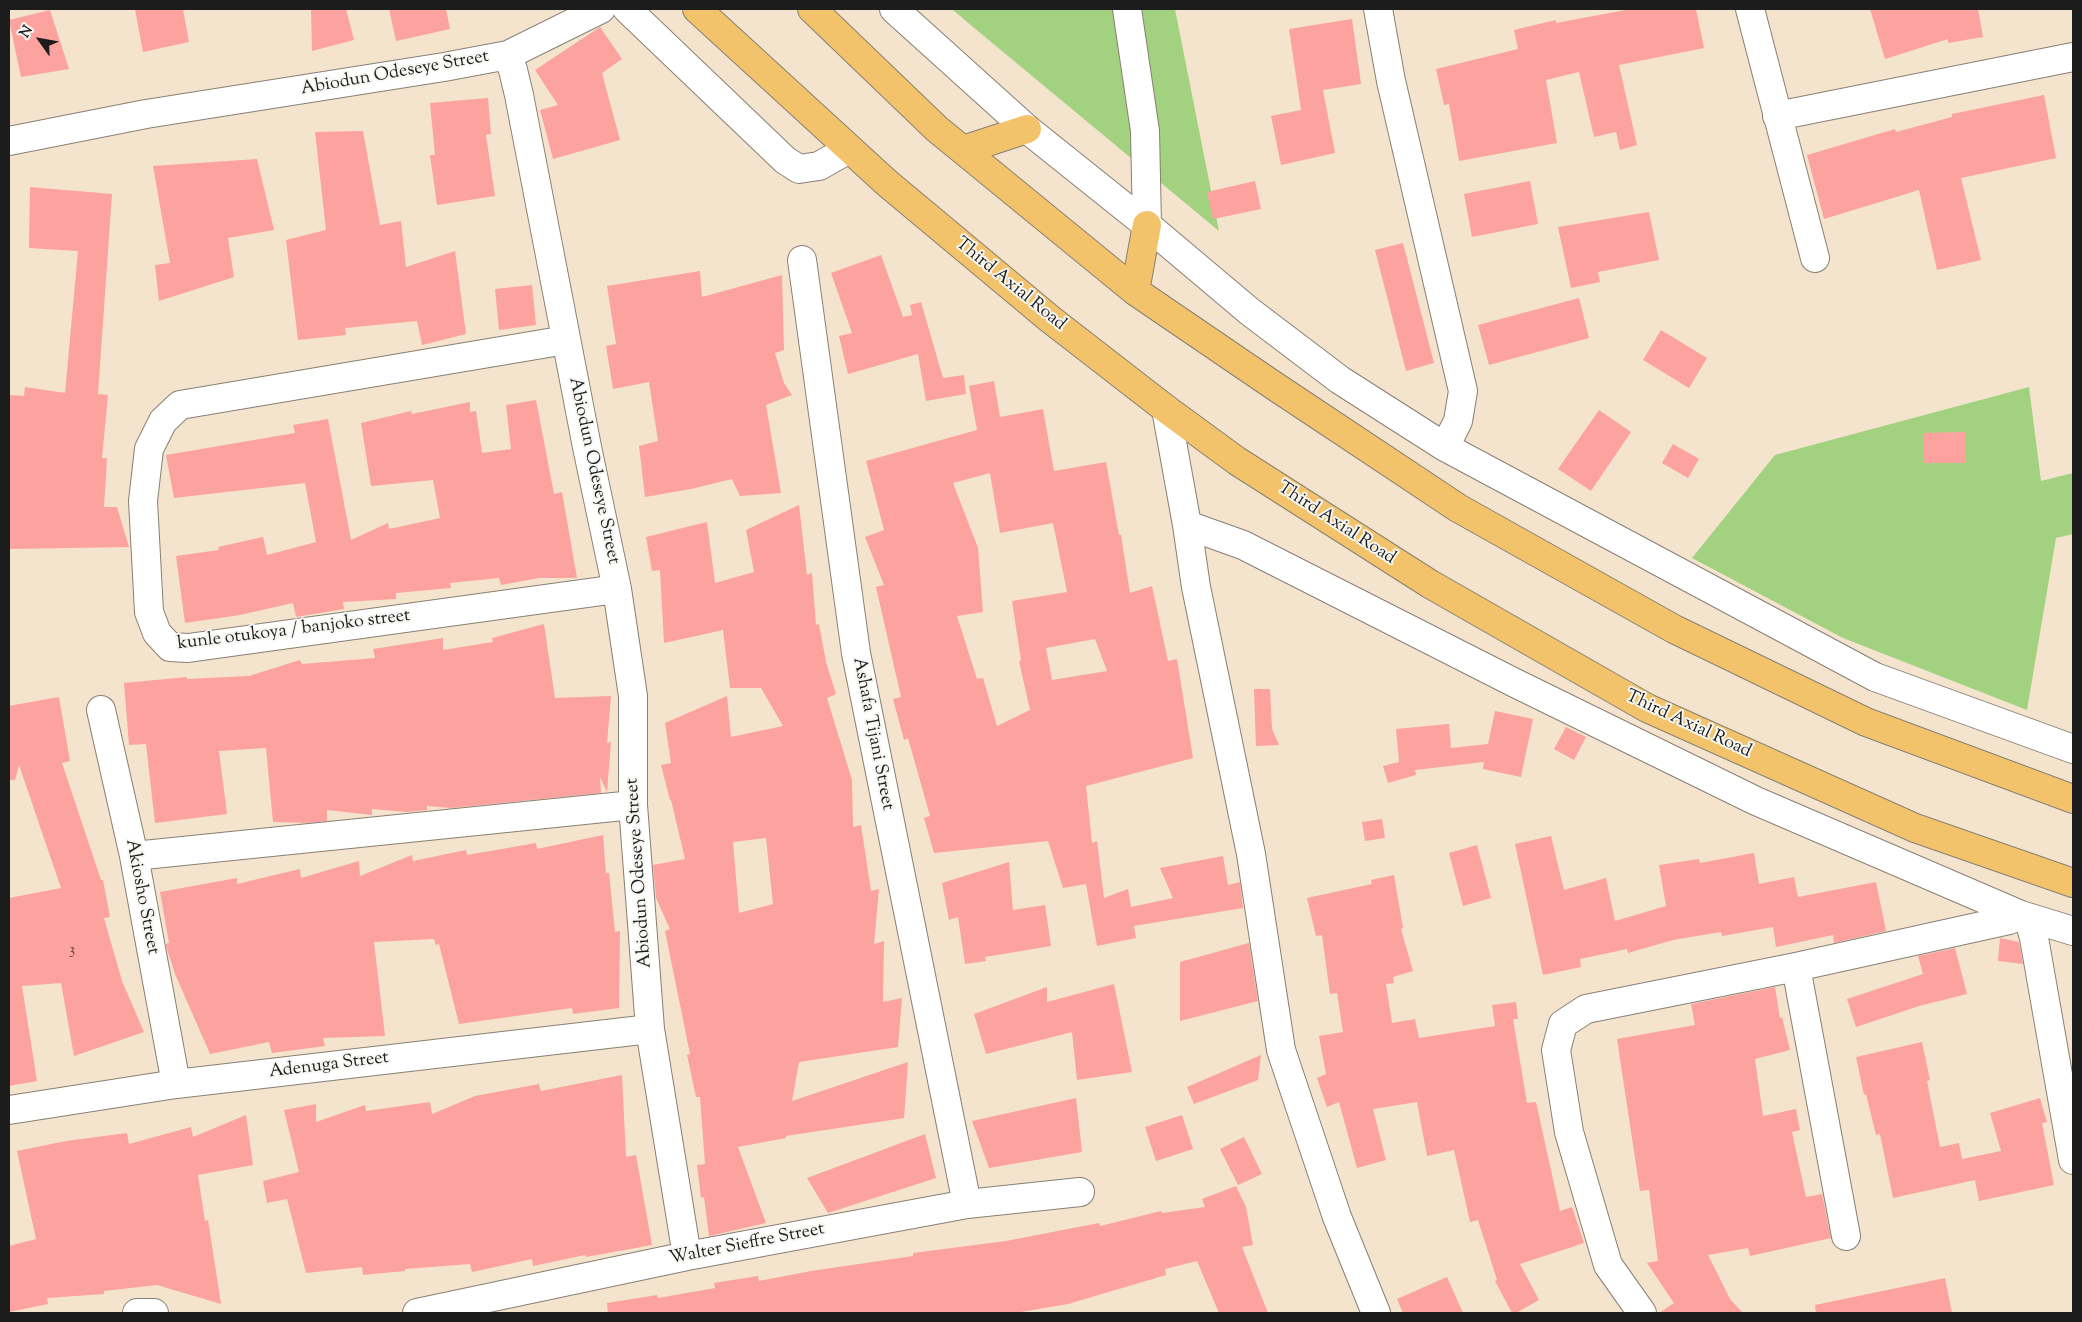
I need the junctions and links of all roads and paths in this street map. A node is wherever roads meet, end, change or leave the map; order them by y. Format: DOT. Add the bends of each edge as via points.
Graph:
graph roads {
  1 [pos="601,9"];
  2 [pos="627,9"];
  3 [pos="697,9"];
  4 [pos="812,9"];
  5 [pos="894,9"];
  6 [pos="1127,9"];
  7 [pos="1378,9"];
  8 [pos="1750,9"];
  9 [pos="508,55"];
  10 [pos="2073,58"];
  11 [pos="1777,116"];
  12 [pos="1028,129"];
  13 [pos="9,141"];
  14 [pos="849,149"];
  15 [pos="963,150"];
  16 [pos="1147,226"];
  17 [pos="1815,258"];
  18 [pos="802,260"];
  19 [pos="1135,291"];
  20 [pos="566,340"];
  21 [pos="1166,409"];
  22 [pos="1445,447"];
  23 [pos="1187,525"];
  24 [pos="617,589"];
  25 [pos="101,710"];
  26 [pos="2073,749"];
  27 [pos="2073,799"];
  28 [pos="634,805"];
  29 [pos="134,856"];
  30 [pos="2073,883"];
  31 [pos="2024,916"];
  32 [pos="2073,930"];
  33 [pos="1796,967"];
  34 [pos="650,1029"];
  35 [pos="176,1084"];
  36 [pos="9,1110"];
  37 [pos="2073,1160"];
  38 [pos="1080,1192"];
  39 [pos="967,1204"];
  40 [pos="1846,1236"];
  41 [pos="687,1256"];
  42 [pos="137,1313"];
  43 [pos="154,1313"];
  44 [pos="418,1313"];
  45 [pos="1376,1313"];
  46 [pos="1642,1313"];
  1 -- 9 [label="street"];
  2 -- 14 [label="street" via="785,160 799,169 819,166"];
  3 -- 14 [label="highway, Third Axial Road"];
  4 -- 15 [label="highway"];
  5 -- 12 [label="street"];
  6 -- 16 [label="street" via="1145,131"];
  7 -- 22 [label="street" via="1393,90 1463,391 1458,421"];
  8 -- 11 [label="street"];
  9 -- 13 [label="street, Abiodun Odeseye Street" via="146,114"];
  9 -- 20 [label="street, Abiodun Odeseye Street" via="519,94"];
  10 -- 11 [label="street"];
  11 -- 17 [label="street"];
  12 -- 15 [label="highway"];
  12 -- 16 [label="street"];
  14 -- 21 [label="highway, Third Axial Road" via="1050,319"];
  15 -- 19 [label="highway"];
  16 -- 19 [label="highway"];
  16 -- 22 [label="street" via="1249,312 1333,374"];
  18 -- 39 [label="street, Ashafa Tijani Street" via="856,653"];
  19 -- 27 [label="highway" via="1458,508 1674,629 1866,722"];
  20 -- 24 [label="street, Abiodun Odeseye Street"];
  20 -- 24 [label="street, kunle otukoya / banjoko street" via="180,404 164,422 149,449 144,501 149,612 157,634 170,647 188,648"];
  21 -- 23 [label="street"];
  21 -- 30 [label="highway, Third Axial Road" via="1237,461 1430,584 1647,708 1915,828"];
  22 -- 26 [label="street" via="1876,677"];
  23 -- 31 [label="street" via="1243,546 1756,800"];
  23 -- 45 [label="street" via="1196,587 1251,854 1282,1050 1337,1217"];
  24 -- 28 [label="street, Abiodun Odeseye Street" via="633,696"];
  25 -- 29 [label="street, Akiosho Street"];
  28 -- 29 [label="street"];
  28 -- 34 [label="street, Abiodun Odeseye Street"];
  29 -- 35 [label="street, Akiosho Street"];
  31 -- 32 [label="street"];
  31 -- 33 [label="street"];
  31 -- 37 [label="street" via="2034,938"];
  33 -- 40 [label="street"];
  33 -- 46 [label="street" via="1586,1009 1564,1024 1556,1050 1569,1132 1608,1265"];
  34 -- 35 [label="street, Adenuga Street"];
  34 -- 41 [label="street, Abiodun Odeseye Street"];
  35 -- 36 [label="street, Adenuga Street"];
  38 -- 39 [label="street, Walter Sieffre Street"];
  39 -- 41 [label="street, Walter Sieffre Street"];
  41 -- 44 [label="street, Walter Sieffre Street"];
  42 -- 43 [label="street"];
}
